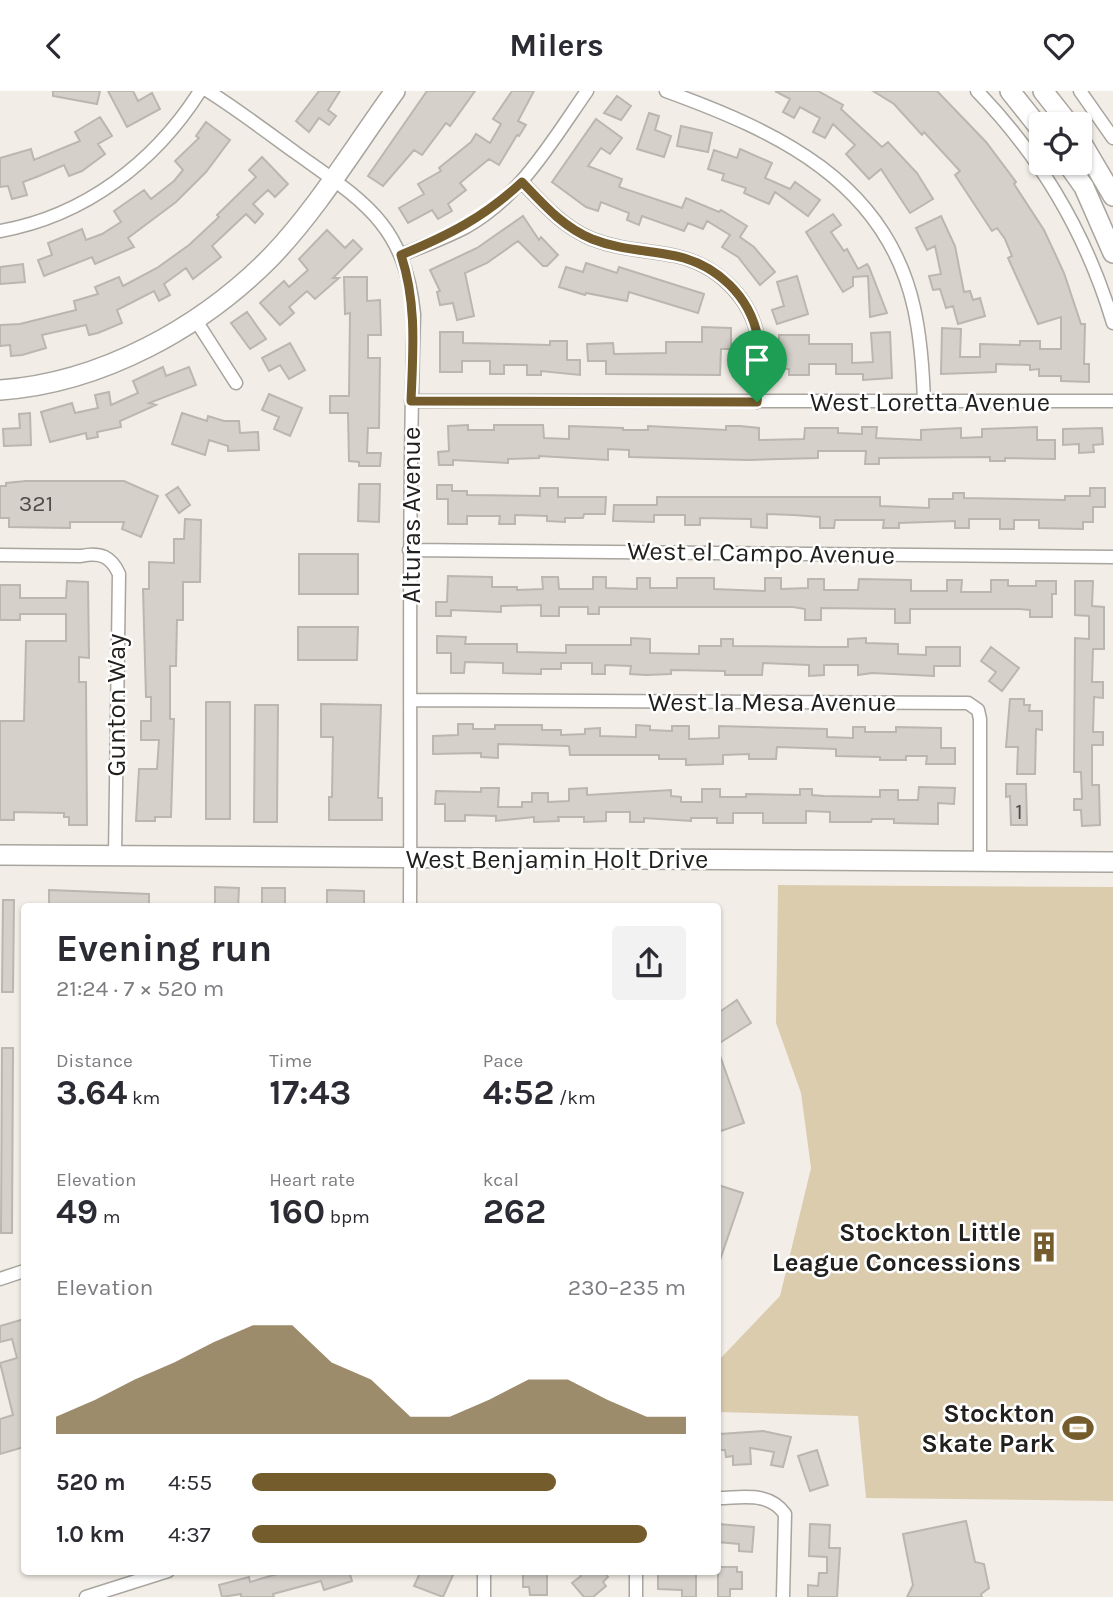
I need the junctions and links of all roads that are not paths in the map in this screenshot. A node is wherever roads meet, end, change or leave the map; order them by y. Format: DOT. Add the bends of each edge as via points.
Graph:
graph roads {
  1 [pos="201,91"];
  2 [pos="208,91"];
  3 [pos="395,91"];
  4 [pos="587,91"];
  5 [pos="666,91"];
  6 [pos="977,91"];
  7 [pos="1010,91"];
  8 [pos="1043,91"];
  9 [pos="1080,91"];
  10 [pos="1060,112"];
  11 [pos="1029,115"];
  12 [pos="1113,138"];
  13 [pos="1092,160"];
  14 [pos="1075,175"];
  15 [pos="333,179"];
  16 [pos="522,182"];
  17 [pos="1113,196"];
  18 [pos="0,231"];
  19 [pos="1113,253"];
  20 [pos="401,255"];
  21 [pos="195,319"];
  22 [pos="1113,323"];
  23 [pos="236,383"];
  24 [pos="0,390"];
  25 [pos="411,401"];
  26 [pos="1113,401"];
  27 [pos="757,402"];
  28 [pos="924,403"];
  29 [pos="409,550"];
  30 [pos="0,555"];
  31 [pos="1113,557"];
  32 [pos="411,700"];
  33 [pos="0,855"];
  34 [pos="115,856"];
  35 [pos="410,858"];
  36 [pos="980,862"];
  37 [pos="1113,862"];
  38 [pos="410,903"];
  39 [pos="21,1272"];
  40 [pos="0,1279"];
  41 [pos="721,1497"];
  42 [pos="156,1575"];
  43 [pos="484,1575"];
  44 [pos="636,1575"];
  45 [pos="86,1597"];
  46 [pos="484,1597"];
  47 [pos="636,1597"];
  48 [pos="783,1597"];
  1 -- 18 [label="street" via="166,137 115,183 45,219"];
  2 -- 15 [label="street, Alturas Avenue"];
  3 -- 15 [label="main road"];
  4 -- 16 [label="street"];
  5 -- 28 [label="street" via="779,138 817,163 860,203 888,243 914,305"];
  6 -- 22 [label="street" via="1035,161 1065,207 1094,267"];
  7 -- 11 [label="main road"];
  8 -- 10 [label="main road"];
  9 -- 12 [label="street"];
  13 -- 17 [label="main road"];
  14 -- 19 [label="main road"];
  15 -- 20 [label="street, Alturas Avenue" via="370,208"];
  15 -- 21 [label="main road" via="272,256"];
  16 -- 20 [label="street" via="465,227"];
  16 -- 27 [label="street" via="554,215 591,238 627,250 679,256 710,269 740,296 759,346"];
  20 -- 25 [label="street, Alturas Avenue" via="414,314"];
  21 -- 23 [label="street"];
  21 -- 24 [label="main road" via="102,366"];
  25 -- 27 [label="street, West Loretta Avenue"];
  25 -- 29 [label="street, Alturas Avenue"];
  26 -- 28 [label="street, West Loretta Avenue"];
  27 -- 28 [label="street, West Loretta Avenue"];
  29 -- 31 [label="street, West el Campo Avenue"];
  29 -- 32 [label="street, Alturas Avenue"];
  30 -- 34 [label="street, Gunton Way" via="94,553 108,557 119,574"];
  32 -- 35 [label="street, Alturas Avenue"];
  32 -- 36 [label="street, West la Mesa Avenue" via="968,703 978,710 980,719"];
  33 -- 34 [label="main road, West Benjamin Holt Drive"];
  34 -- 35 [label="main road, West Benjamin Holt Drive"];
  35 -- 36 [label="main road, West Benjamin Holt Drive"];
  35 -- 38 [label="street, Alturas Avenue"];
  36 -- 37 [label="main road, West Benjamin Holt Drive"];
  39 -- 40 [label="street"];
  41 -- 48 [label="street" via="768,1498 785,1514"];
  42 -- 45 [label="street"];
  43 -- 46 [label="street"];
  44 -- 47 [label="street"];
}
